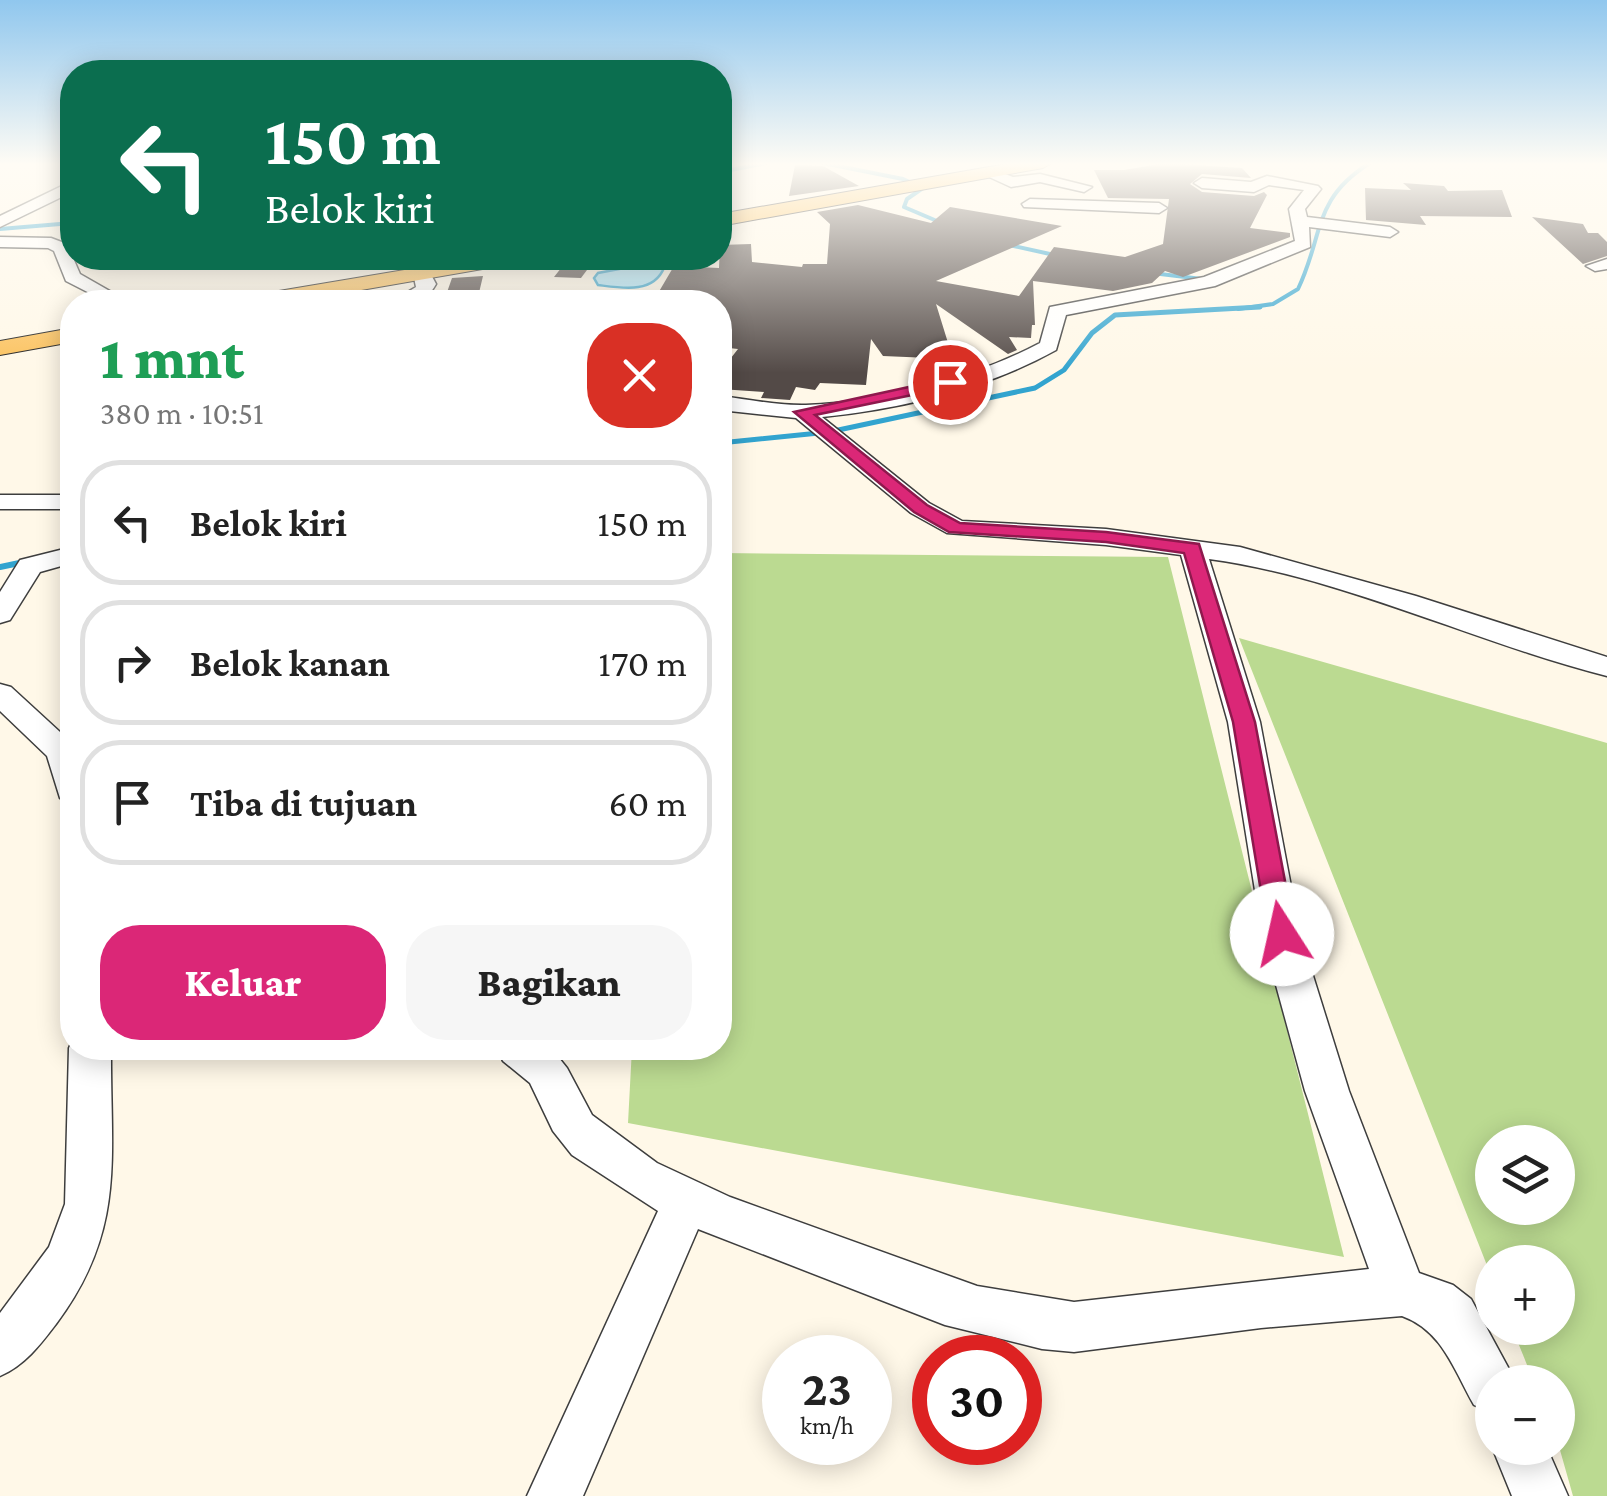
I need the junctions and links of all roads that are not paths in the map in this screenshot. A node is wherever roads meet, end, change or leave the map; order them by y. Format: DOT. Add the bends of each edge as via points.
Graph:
graph roads {
  1 [pos="1304,233"];
  2 [pos="1330,233"];
  3 [pos="1345,238"];
  4 [pos="0,242"];
  5 [pos="60,248"];
  6 [pos="69,270"];
  7 [pos="417,270"];
  8 [pos="97,290"];
  9 [pos="316,290"];
  10 [pos="60,337"];
  11 [pos="0,348"];
  12 [pos="732,404"];
  13 [pos="802,412"];
  14 [pos="0,502"];
  15 [pos="60,502"];
  16 [pos="1192,548"];
  17 [pos="60,558"];
  18 [pos="0,614"];
  19 [pos="1607,666"];
  20 [pos="0,694"];
  21 [pos="60,750"];
  22 [pos="90,1060"];
  23 [pos="536,1060"];
  24 [pos="686,1202"];
  25 [pos="1402,1291"];
  26 [pos="0,1350"];
  27 [pos="1480,1365"];
  28 [pos="1526,1465"];
  29 [pos="555,1496"];
  30 [pos="1540,1496"];
  1 -- 13 [label="street" via="1302,246 1209,282 1057,311 1049,346 1034,356 965,379"];
  2 -- 3 [label="street"];
  4 -- 5 [label="street"];
  6 -- 8 [label="street"];
  7 -- 9 [label="main road"];
  10 -- 11 [label="main road"];
  12 -- 13 [label="street"];
  13 -- 16 [label="street" via="920,508 956,528"];
  14 -- 15 [label="street"];
  16 -- 19 [label="street" via="1268,562"];
  16 -- 25 [label="street" via="1244,722 1282,934 1326,1091"];
  17 -- 18 [label="street" via="30,566"];
  20 -- 21 [label="street"];
  22 -- 26 [label="street" via="88,1205 75,1246"];
  23 -- 24 [label="street" via="548,1068 569,1121 590,1142"];
  24 -- 25 [label="street" via="863,1270 1012,1321 1046,1326"];
  24 -- 29 [label="street"];
  25 -- 27 [label="street" via="1436,1303 1454,1318"];
  28 -- 30 [label="street"];
}
